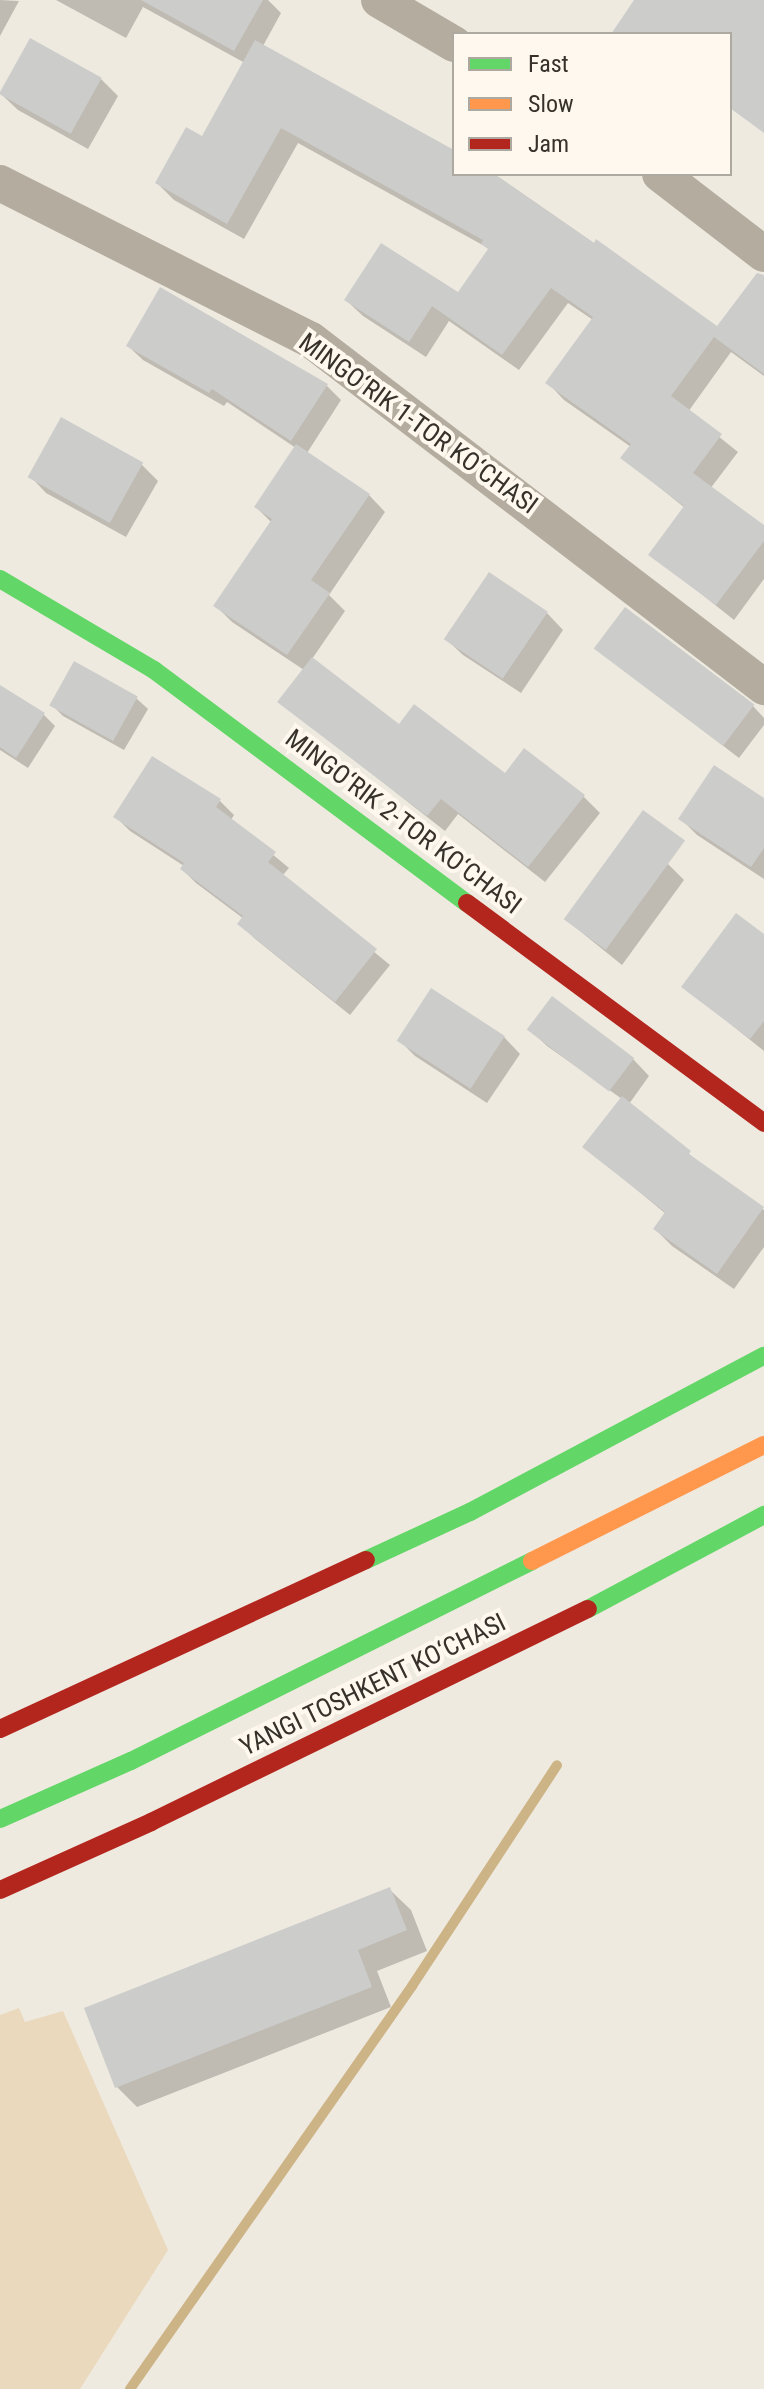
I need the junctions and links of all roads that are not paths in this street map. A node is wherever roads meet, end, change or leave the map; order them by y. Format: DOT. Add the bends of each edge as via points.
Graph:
graph roads {
  1 [pos="379,0"];
  2 [pos="452,43"];
  3 [pos="663,176"];
  4 [pos="0,183"];
  5 [pos="764,254"];
  6 [pos="0,579"];
  7 [pos="764,687"];
  8 [pos="764,1123"];
  9 [pos="764,1356"];
  10 [pos="764,1445"];
  11 [pos="764,1515"];
  12 [pos="0,1729"];
  13 [pos="0,1819"];
  14 [pos="0,1890"];
  1 -- 2 [label="street"];
  3 -- 5 [label="street"];
  4 -- 7 [label="street, MINGO‘RIK 1-TOR KO‘CHASI" via="311,340"];
  6 -- 8 [label="main road, MINGO‘RIK 2-TOR KO‘CHASI" via="154,670"];
  9 -- 12 [label="main road" via="470,1512"];
  10 -- 13 [label="main road, YANGI TOSHKENT KO‘CHASI" via="131,1761"];
  11 -- 14 [label="main road, YANGI TOSHKENT KO‘CHASI" via="374,1715"];
}
